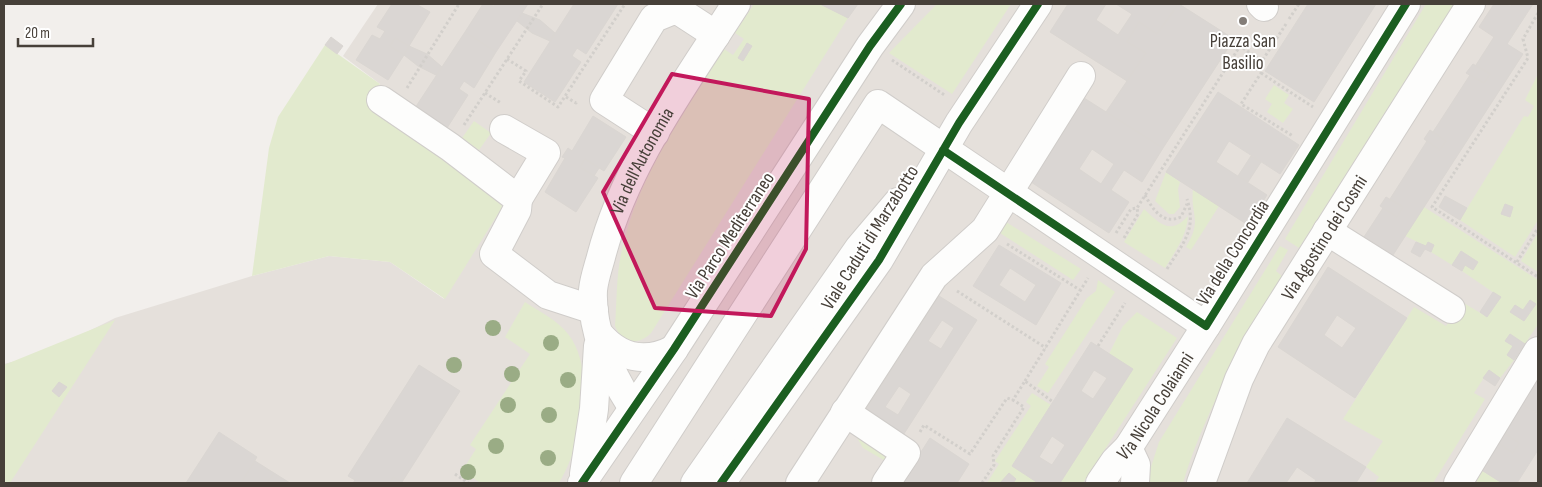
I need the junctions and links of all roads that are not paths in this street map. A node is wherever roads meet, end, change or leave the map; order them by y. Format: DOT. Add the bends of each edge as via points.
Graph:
graph roads {
  1 [pos="736,4"];
  2 [pos="902,4"];
  3 [pos="1038,4"];
  4 [pos="1406,4"];
  5 [pos="1471,4"];
  6 [pos="716,35"];
  7 [pos="1081,76"];
  8 [pos="388,104"];
  9 [pos="504,129"];
  10 [pos="655,133"];
  11 [pos="943,150"];
  12 [pos="1008,193"];
  13 [pos="518,199"];
  14 [pos="1327,231"];
  15 [pos="1451,308"];
  16 [pos="596,322"];
  17 [pos="1206,326"];
  18 [pos="674,349"];
  19 [pos="1538,351"];
  20 [pos="632,407"];
  21 [pos="845,412"];
  22 [pos="1128,448"];
  23 [pos="726,481"];
  24 [pos="582,483"];
  25 [pos="634,483"];
  26 [pos="695,483"];
  27 [pos="800,483"];
  28 [pos="886,483"];
  29 [pos="1100,483"];
  30 [pos="1136,483"];
  31 [pos="1201,483"];
  32 [pos="1458,483"];
  1 -- 6 [label="street, Via dell'Autonomia"];
  2 -- 18 [label="street, Via Parco Mediterraneo" via="870,46"];
  3 -- 11 [label="street, Viale Caduti di Marzabotto"];
  4 -- 17 [label="street, Via della Concordia"];
  5 -- 14 [label="street, Via Agostino dei Cosmi"];
  6 -- 10 [label="street, Via dell'Autonomia"];
  6 -- 10 [label="street" via="676,10 654,18 604,100"];
  7 -- 12 [label="street"];
  8 -- 13 [label="street"];
  9 -- 13 [label="street" via="546,153"];
  10 -- 16 [label="street, Via dell'Autonomia" via="642,154 608,231 593,289"];
  11 -- 12 [label="street, Via della Concordia"];
  11 -- 23 [label="street, Viale Caduti di Marzabotto" via="879,260"];
  11 -- 25 [label="street, Via della Concordia" via="878,104"];
  11 -- 26 [label="street, Viale Caduti di Marzabotto" via="859,248"];
  12 -- 17 [label="street, Via della Concordia" via="1148,274"];
  12 -- 21 [label="street" via="985,230 934,276"];
  13 -- 16 [label="street" via="517,210 494,254 548,295"];
  14 -- 15 [label="street"];
  14 -- 31 [label="street, Via Agostino dei Cosmi" via="1256,344 1239,379"];
  16 -- 18 [label="street" via="608,345 632,357 654,357"];
  16 -- 20 [label="street, Via dell'Autonomia" via="615,380"];
  16 -- 24 [label="street, Via dell'Autonomia" via="594,409"];
  17 -- 22 [label="street, Via Nicola Colaianni"];
  18 -- 20 [label="street, Via Parco Mediterraneo"];
  19 -- 32 [label="street"];
  20 -- 24 [label="street, Via Parco Mediterraneo"];
  21 -- 27 [label="street"];
  21 -- 28 [label="street" via="906,453"];
  22 -- 29 [label="street, Via Nicola Colaianni"];
  22 -- 30 [label="street" via="1136,465"];
}
